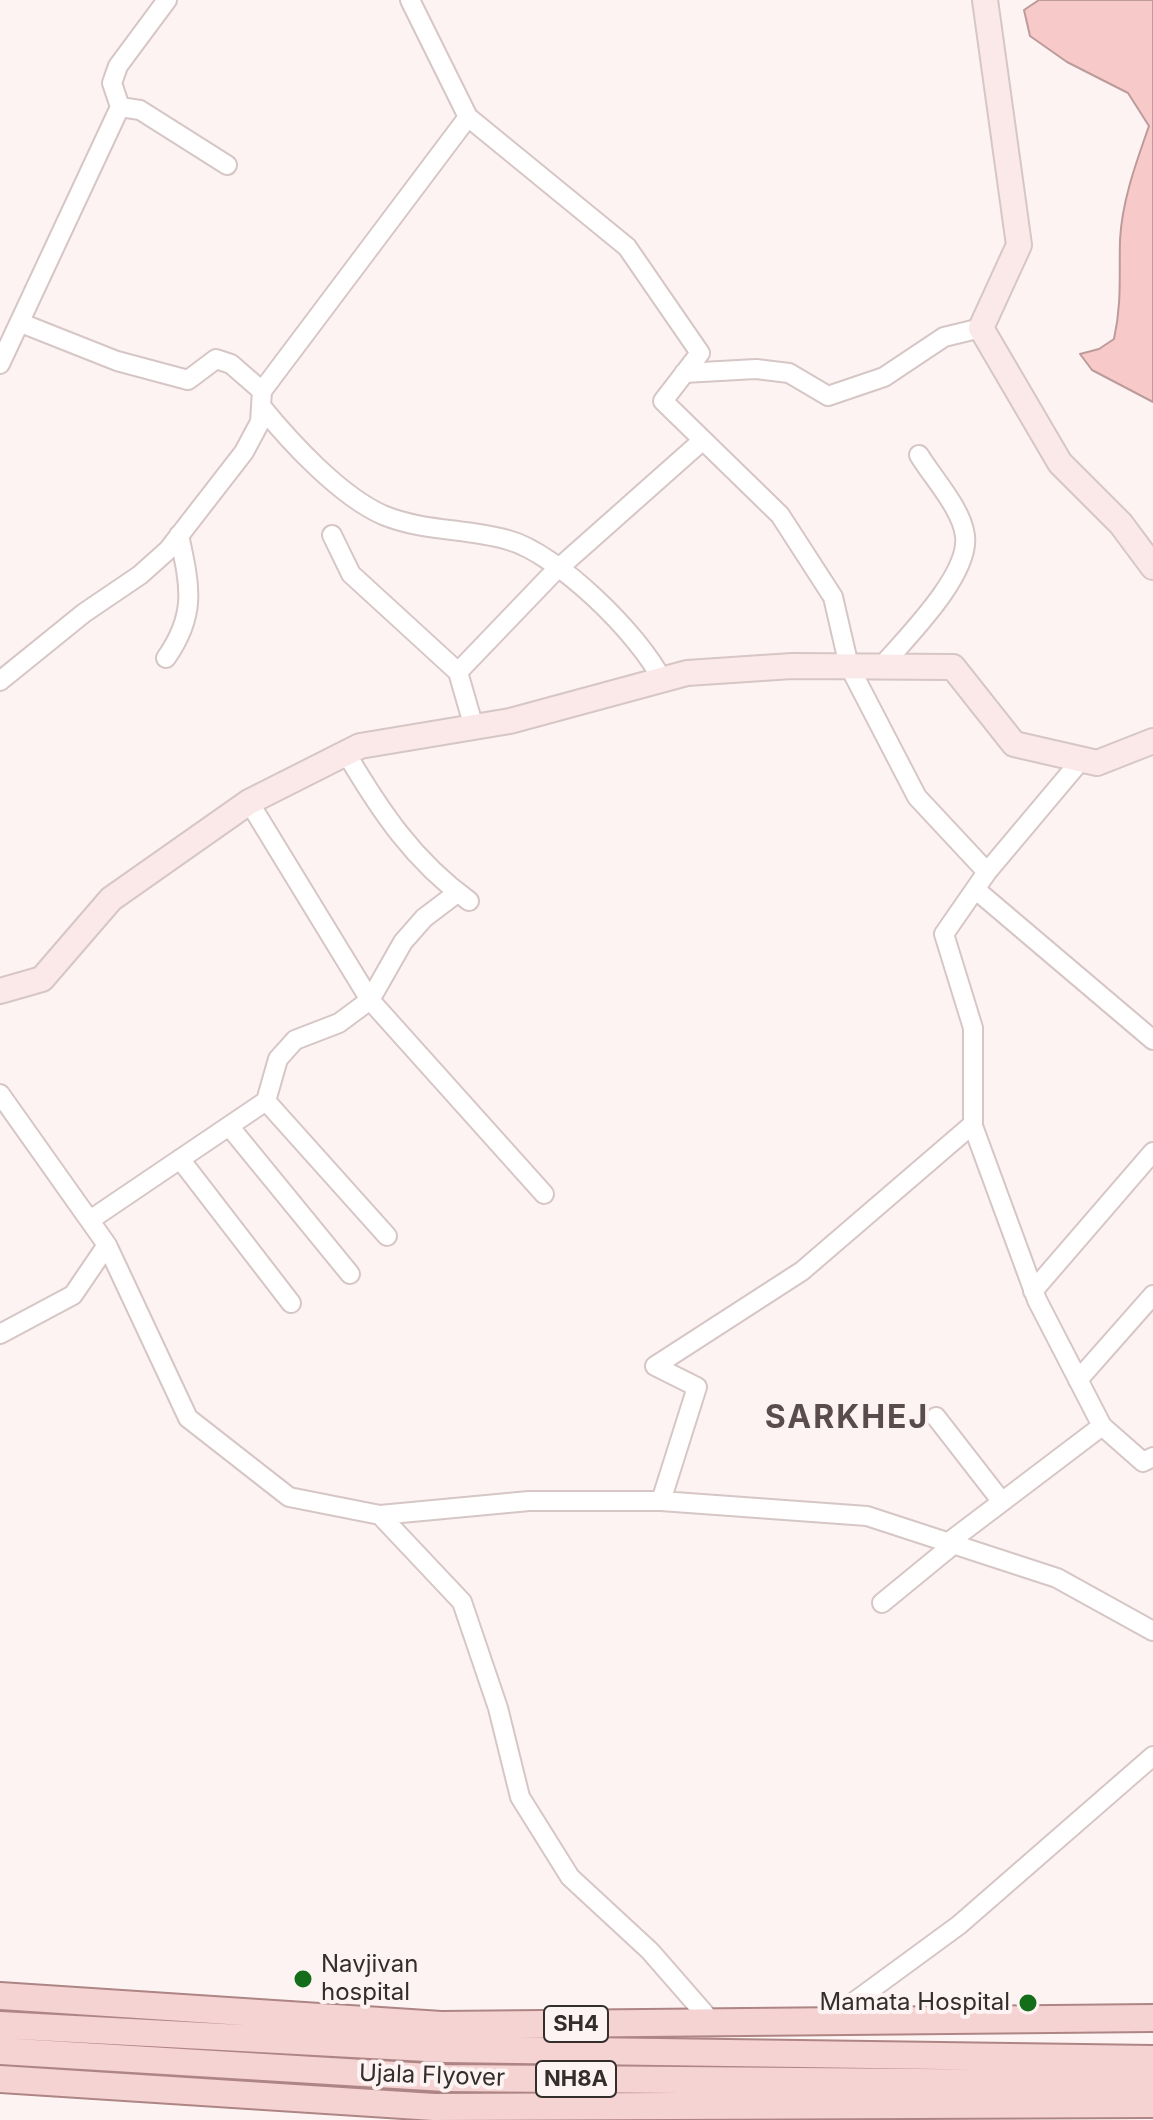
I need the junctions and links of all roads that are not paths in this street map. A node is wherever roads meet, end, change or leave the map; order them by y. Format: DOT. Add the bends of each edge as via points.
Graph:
graph roads {
  1 [pos="167,0"];
  2 [pos="410,0"];
  3 [pos="985,0"];
  4 [pos="120,107"];
  5 [pos="468,117"];
  6 [pos="227,165"];
  7 [pos="21,323"];
  8 [pos="981,328"];
  9 [pos="0,364"];
  10 [pos="684,373"];
  11 [pos="261,399"];
  12 [pos="703,440"];
  13 [pos="919,455"];
  14 [pos="179,535"];
  15 [pos="332,535"];
  16 [pos="560,567"];
  17 [pos="1153,567"];
  18 [pos="166,658"];
  19 [pos="849,666"];
  20 [pos="882,666"];
  21 [pos="458,672"];
  22 [pos="662,680"];
  23 [pos="0,681"];
  24 [pos="473,724"];
  25 [pos="1153,741"];
  26 [pos="346,753"];
  27 [pos="1082,759"];
  28 [pos="249,802"];
  29 [pos="987,872"];
  30 [pos="975,889"];
  31 [pos="0,991"];
  32 [pos="370,1000"];
  33 [pos="1153,1040"];
  34 [pos="0,1094"];
  35 [pos="266,1101"];
  36 [pos="973,1124"];
  37 [pos="229,1126"];
  38 [pos="1153,1152"];
  39 [pos="180,1159"];
  40 [pos="544,1194"];
  41 [pos="90,1220"];
  42 [pos="387,1236"];
  43 [pos="107,1245"];
  44 [pos="350,1274"];
  45 [pos="1033,1291"];
  46 [pos="1153,1295"];
  47 [pos="291,1303"];
  48 [pos="0,1334"];
  49 [pos="1078,1380"];
  50 [pos="936,1417"];
  51 [pos="1102,1426"];
  52 [pos="1153,1457"];
  53 [pos="661,1501"];
  54 [pos="1002,1502"];
  55 [pos="380,1515"];
  56 [pos="951,1543"];
  57 [pos="882,1603"];
  58 [pos="1153,1631"];
  59 [pos="1153,1756"];
  60 [pos="0,1996"];
  61 [pos="1153,2018"];
  62 [pos="828,2021"];
  63 [pos="712,2022"];
  64 [pos="0,2025"];
  65 [pos="0,2051"];
  66 [pos="1153,2059"];
  67 [pos="0,2079"];
  68 [pos="1153,2084"];
  69 [pos="1153,2104"];
  70 [pos="677,2113"];
  1 -- 4 [label="street" via="118,66 112,83"];
  2 -- 5 [label="street"];
  3 -- 8 [label="street" via="1019,245"];
  4 -- 6 [label="street" via="140,110"];
  4 -- 7 [label="street"];
  5 -- 10 [label="street" via="627,247 700,353"];
  5 -- 11 [label="street"];
  7 -- 9 [label="street"];
  7 -- 11 [label="street" via="103,356 188,380 216,359 231,364"];
  8 -- 10 [label="street" via="944,337 884,377 828,396 789,373"];
  8 -- 17 [label="street" via="1060,463 1121,524"];
  10 -- 12 [label="street" via="663,401"];
  11 -- 14 [label="street" via="260,422 244,452"];
  11 -- 16 [label="street" via="301,451 379,513 434,530 509,540"];
  12 -- 16 [label="street"];
  12 -- 19 [label="street" via="780,515 796,538 833,597"];
  13 -- 20 [label="street" via="965,537 961,559 944,590"];
  14 -- 18 [label="street" via="189,603 186,625"];
  14 -- 23 [label="street" via="140,575"];
  15 -- 21 [label="street" via="351,574"];
  16 -- 21 [label="street"];
  16 -- 22 [label="street" via="650,654"];
  19 -- 20 [label="street"];
  19 -- 22 [label="street" via="687,673"];
  19 -- 29 [label="street" via="917,797"];
  20 -- 27 [label="street" via="953,667 1014,744"];
  21 -- 24 [label="street"];
  22 -- 24 [label="street" via="510,721"];
  24 -- 26 [label="street"];
  25 -- 27 [label="street" via="1097,763"];
  26 -- 28 [label="street"];
  26 -- 32 [label="street" via="384,817 435,877 463,897 424,918 403,942"];
  27 -- 29 [label="street"];
  28 -- 31 [label="street" via="111,899 42,979"];
  28 -- 32 [label="street"];
  29 -- 30 [label="street"];
  30 -- 33 [label="street"];
  30 -- 36 [label="street" via="944,934 973,1028"];
  32 -- 35 [label="street" via="339,1023 295,1040 278,1059"];
  32 -- 40 [label="street"];
  34 -- 41 [label="street"];
  35 -- 37 [label="street"];
  35 -- 42 [label="street"];
  36 -- 45 [label="street"];
  36 -- 53 [label="street" via="802,1271 655,1366 697,1387"];
  37 -- 39 [label="street"];
  37 -- 44 [label="street"];
  38 -- 45 [label="street"];
  39 -- 41 [label="street"];
  39 -- 47 [label="street"];
  41 -- 43 [label="street"];
  43 -- 48 [label="street" via="73,1295"];
  43 -- 55 [label="street" via="188,1418 289,1497"];
  45 -- 49 [label="street"];
  46 -- 49 [label="street"];
  49 -- 51 [label="street"];
  50 -- 54 [label="street"];
  51 -- 52 [label="street" via="1143,1462"];
  51 -- 54 [label="street"];
  53 -- 55 [label="street" via="529,1501"];
  53 -- 56 [label="street" via="867,1516"];
  54 -- 56 [label="street"];
  55 -- 63 [label="street" via="462,1602 498,1708 520,1797 570,1877 650,1951"];
  56 -- 57 [label="street"];
  56 -- 58 [label="street" via="1057,1578"];
  59 -- 62 [label="street" via="959,1925"];
  60 -- 63 [label="main road, SH4" via="441,2025"];
  61 -- 62 [label="main road, SH4"];
  62 -- 63 [label="main road, SH4"];
  64 -- 66 [label="main road, Ujala Flyover / NH8A" via="445,2049"];
  65 -- 68 [label="main road, Ujala Flyover / NH8A" via="445,2078"];
  67 -- 70 [label="main road" via="434,2107"];
  69 -- 70 [label="main road"];
}
